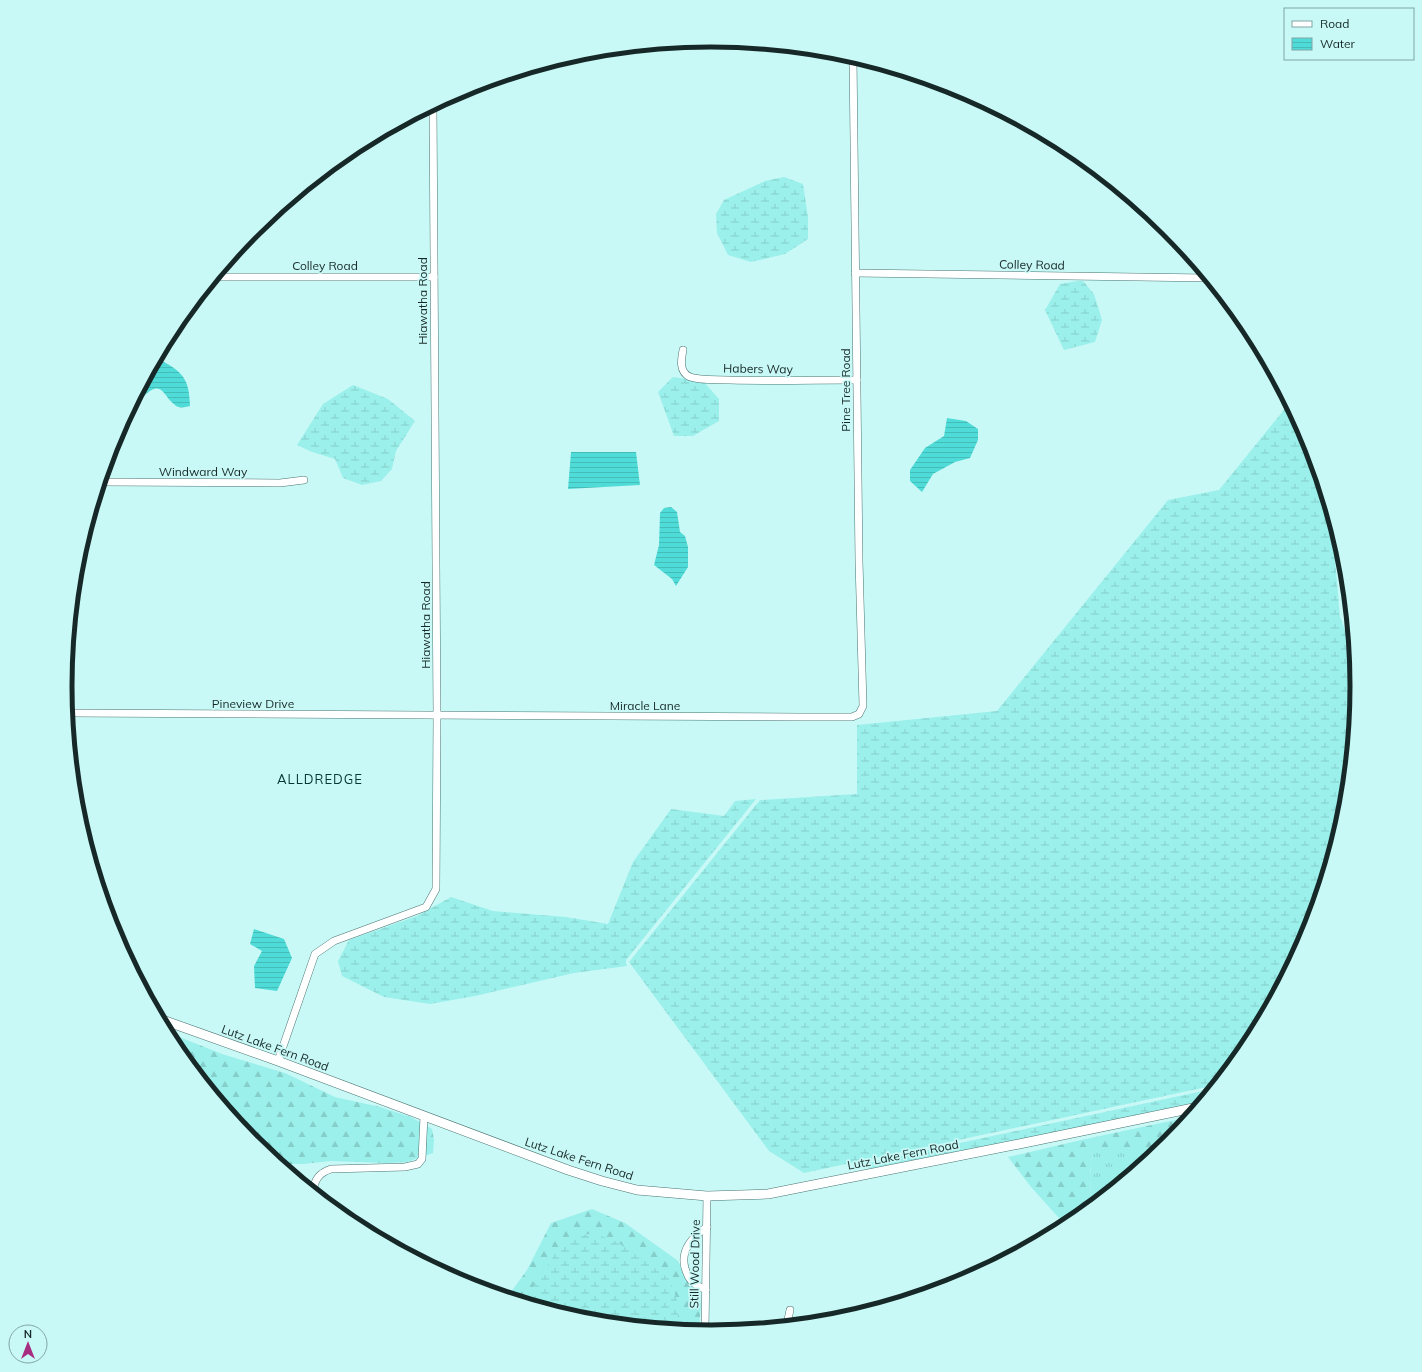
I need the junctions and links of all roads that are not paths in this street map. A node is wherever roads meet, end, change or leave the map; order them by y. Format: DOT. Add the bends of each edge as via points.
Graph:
graph roads {
  1 [pos="853,63"];
  2 [pos="434,110"];
  3 [pos="855,273"];
  4 [pos="221,277"];
  5 [pos="434,277"];
  6 [pos="1202,278"];
  7 [pos="683,350"];
  8 [pos="857,380"];
  9 [pos="304,480"];
  10 [pos="106,482"];
  11 [pos="73,713"];
  12 [pos="437,716"];
  13 [pos="852,717"];
  14 [pos="168,1022"];
  15 [pos="278,1061"];
  16 [pos="1189,1109"];
  17 [pos="424,1116"];
  18 [pos="314,1186"];
  19 [pos="707,1196"];
  20 [pos="707,1227"];
  21 [pos="706,1290"];
  22 [pos="790,1310"];
  23 [pos="788,1321"];
  24 [pos="705,1325"];
  1 -- 3 [label="street, Pine Tree Road"];
  2 -- 5 [label="street, Hiawatha Road"];
  3 -- 6 [label="street, Colley Road"];
  3 -- 8 [label="street, Pine Tree Road"];
  4 -- 5 [label="street, Colley Road"];
  5 -- 12 [label="street, Hiawatha Road"];
  7 -- 8 [label="street, Habers Way" via="683,370 690,376 704,379"];
  8 -- 13 [label="street, Pine Tree Road" via="863,706 859,714"];
  9 -- 10 [label="street, Windward Way" via="280,483"];
  11 -- 12 [label="street, Pineview Drive"];
  12 -- 13 [label="street, Miracle Lane"];
  12 -- 15 [label="street, Hiawatha Road" via="436,889 426,907 334,941 314,954"];
  14 -- 15 [label="main road, Lutz Lake Fern Road"];
  15 -- 17 [label="main road, Lutz Lake Fern Road"];
  16 -- 19 [label="main road, Lutz Lake Fern Road" via="768,1194"];
  17 -- 18 [label="street" via="422,1159 418,1164 405,1167 330,1169 318,1176"];
  17 -- 19 [label="main road, Lutz Lake Fern Road" via="602,1181 637,1190"];
  19 -- 20 [label="street, Still Wood Drive"];
  20 -- 21 [label="street, Still Wood Drive"];
  20 -- 21 [label="street" via="689,1243 683,1262 687,1275 695,1284"];
  21 -- 24 [label="street, Still Wood Drive"];
  22 -- 23 [label="street"];
}
